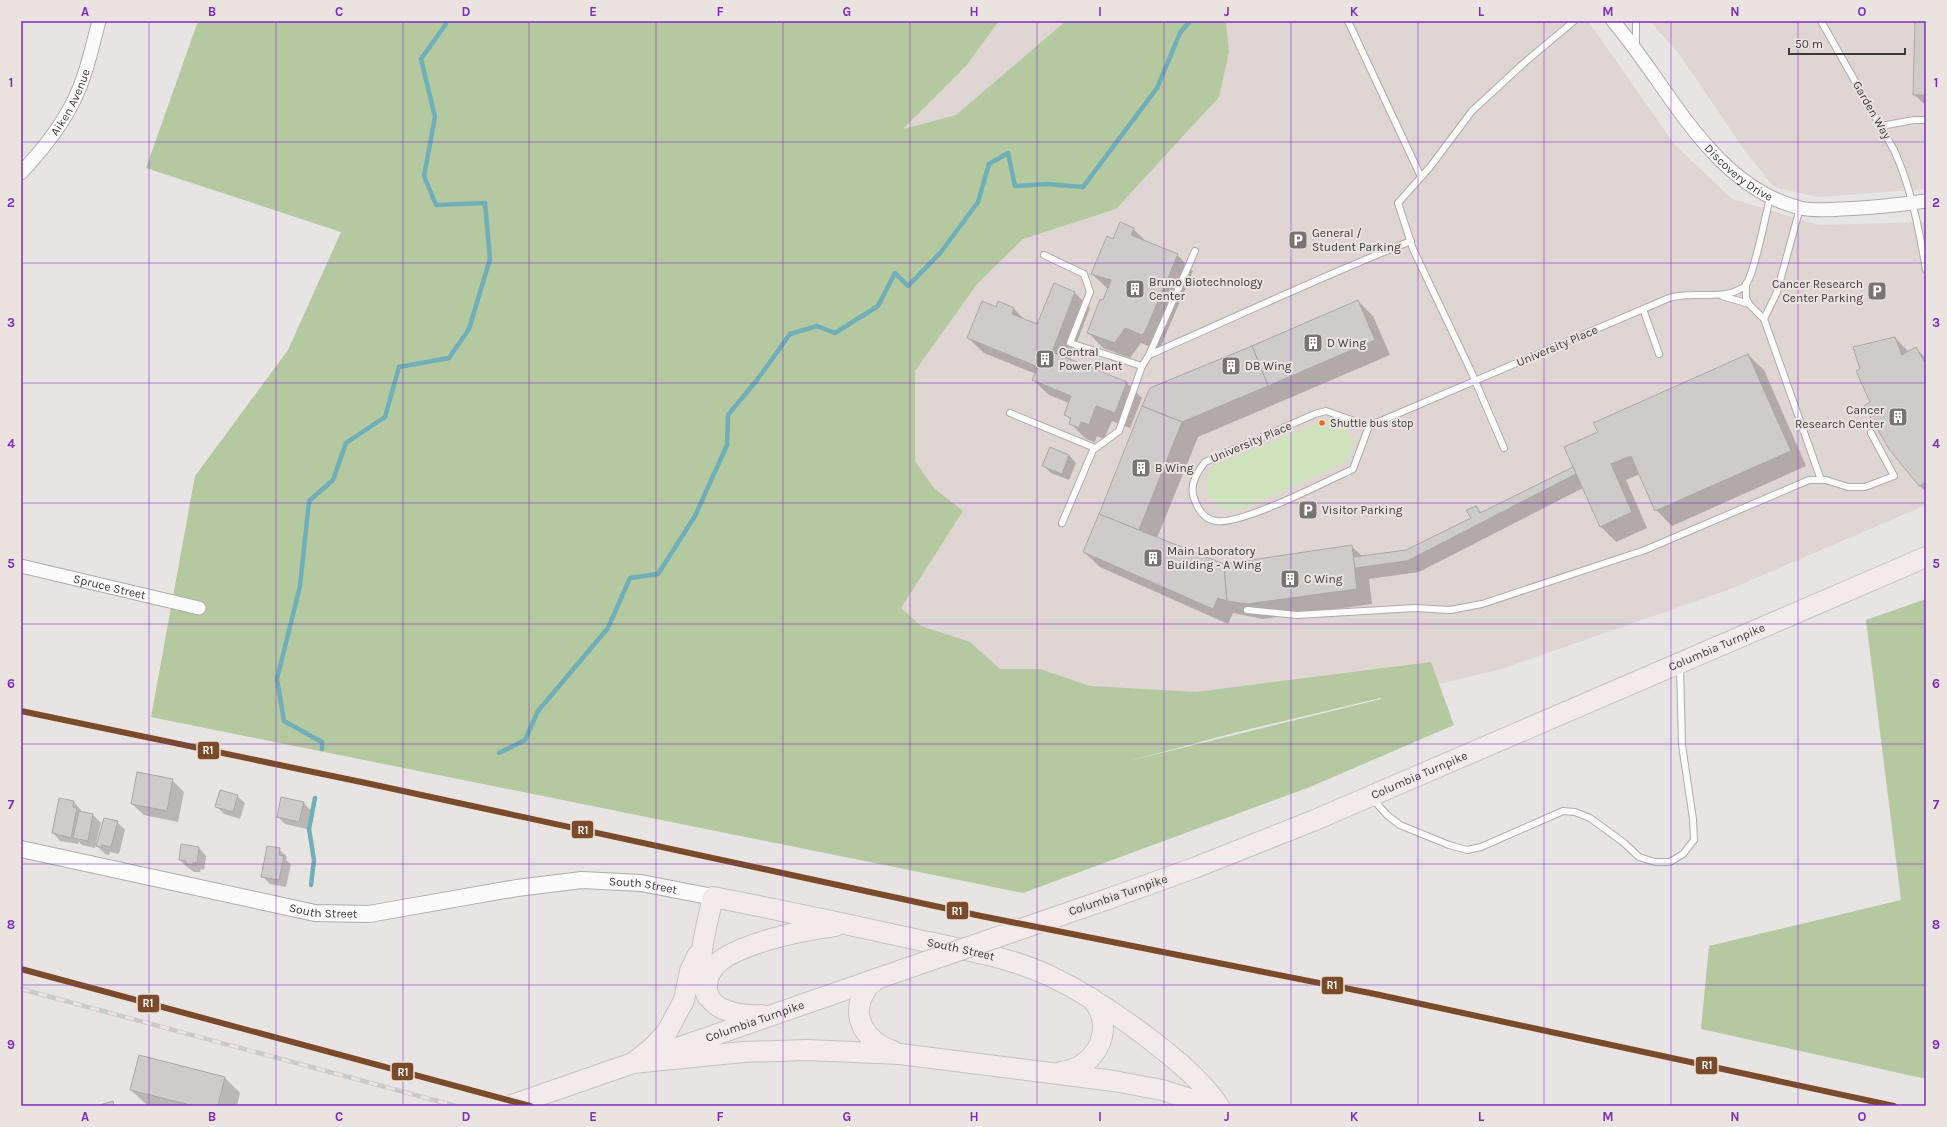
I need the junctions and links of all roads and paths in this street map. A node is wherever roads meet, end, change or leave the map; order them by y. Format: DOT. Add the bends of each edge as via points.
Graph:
graph roads {
  1 [pos="99,21"];
  2 [pos="1348,21"];
  3 [pos="1574,21"];
  4 [pos="1614,21"];
  5 [pos="1636,21"];
  6 [pos="1820,21"];
  7 [pos="1636,51"];
  8 [pos="1926,120"];
  9 [pos="1881,126"];
  10 [pos="21,173"];
  11 [pos="1421,177"];
  12 [pos="1770,197"];
  13 [pos="1926,201"];
  14 [pos="1913,203"];
  15 [pos="1800,208"];
  16 [pos="1411,241"];
  17 [pos="1195,251"];
  18 [pos="1044,255"];
  19 [pos="1926,270"];
  20 [pos="1746,282"];
  21 [pos="1716,294"];
  22 [pos="1749,304"];
  23 [pos="1643,309"];
  24 [pos="1764,319"];
  25 [pos="1659,354"];
  26 [pos="1149,355"];
  27 [pos="1142,366"];
  28 [pos="1476,380"];
  29 [pos="1010,413"];
  30 [pos="1369,426"];
  31 [pos="1871,433"];
  32 [pos="1095,448"];
  33 [pos="1504,448"];
  34 [pos="1821,480"];
  35 [pos="1062,523"];
  36 [pos="1926,557"];
  37 [pos="21,566"];
  38 [pos="199,608"];
  39 [pos="1247,610"];
  40 [pos="1679,663"];
  41 [pos="1370,796"];
  42 [pos="21,849"];
  43 [pos="713,897"];
  44 [pos="852,925"];
  45 [pos="702,945"];
  46 [pos="877,979"];
  47 [pos="708,996"];
  48 [pos="1089,997"];
  49 [pos="774,1014"];
  50 [pos="900,1054"];
  51 [pos="633,1063"];
  52 [pos="1053,1073"];
  53 [pos="509,1106"];
  54 [pos="1212,1106"];
  55 [pos="1219,1106"];
  1 -- 10 [label="street, Aiken Avenue" via="79,89 45,147"];
  2 -- 11 [label="lane"];
  3 -- 11 [label="lane" via="1485,98"];
  4 -- 7 [label="street, Discovery Drive"];
  5 -- 7 [label="lane"];
  6 -- 9 [label="lane, Garden Way"];
  7 -- 12 [label="street, Discovery Drive" via="1725,167"];
  8 -- 9 [label="lane"];
  9 -- 14 [label="lane, Garden Way" via="1902,168"];
  11 -- 16 [label="lane" via="1398,203"];
  12 -- 15 [label="street, Discovery Drive"];
  12 -- 20 [label="lane" via="1751,273"];
  13 -- 14 [label="street, Discovery Drive"];
  14 -- 15 [label="street, Discovery Drive" via="1826,210"];
  14 -- 19 [label="lane, Garden Way"];
  15 -- 24 [label="lane" via="1777,292"];
  16 -- 26 [label="lane" via="1355,263"];
  16 -- 28 [label="lane"];
  17 -- 26 [label="lane"];
  18 -- 27 [label="lane" via="1084,274 1090,292 1070,343"];
  20 -- 21 [label="lane, University Place" via="1734,292"];
  20 -- 22 [label="lane" via="1746,298"];
  21 -- 22 [label="lane"];
  21 -- 23 [label="lane, University Place" via="1679,295"];
  22 -- 24 [label="lane"];
  23 -- 25 [label="lane"];
  23 -- 28 [label="lane, University Place"];
  24 -- 34 [label="lane"];
  26 -- 27 [label="lane"];
  27 -- 32 [label="lane" via="1119,431"];
  28 -- 30 [label="lane, University Place"];
  28 -- 33 [label="lane"];
  29 -- 32 [label="lane"];
  30 -- 30 [label="lane, University Place" via="1326,411 1315,414 1205,462 1196,474 1192,495 1202,513 1208,518 1216,521 1244,517 1353,470"];
  31 -- 34 [label="lane" via="1894,476 1865,486 1848,487"];
  32 -- 35 [label="lane"];
  34 -- 39 [label="lane" via="1809,480 1645,550 1482,604 1450,610 1415,608 1297,615"];
  36 -- 40 [label="main road, Columbia Turnpike"];
  37 -- 38 [label="street, Spruce Street"];
  40 -- 41 [label="main road, Columbia Turnpike"];
  40 -- 41 [label="lane" via="1682,745 1694,819 1694,840 1683,854 1670,862 1655,862 1639,857 1590,818 1575,812 1563,811 1481,847 1467,850 1449,846 1400,824 1387,815"];
  41 -- 46 [label="main road, Columbia Turnpike, bridge" via="1235,853"];
  42 -- 43 [label="street, South Street" via="315,913 369,914 517,888 582,880 641,883"];
  43 -- 44 [label="main road, South Street"];
  43 -- 45 [label="main road"];
  44 -- 47 [label="main road" via="803,932 738,951 723,959 711,971 706,986"];
  44 -- 48 [label="main road, South Street" via="1004,960 1047,975"];
  45 -- 47 [label="main road" via="701,970"];
  45 -- 51 [label="main road" via="690,971 684,1000 667,1032"];
  46 -- 49 [label="main road, Columbia Turnpike"];
  46 -- 50 [label="main road" via="866,989 861,999 861,1023 873,1042"];
  47 -- 49 [label="main road" via="716,1005 737,1015"];
  48 -- 52 [label="main road" via="1098,1006 1102,1016 1100,1042 1086,1063"];
  48 -- 55 [label="main road, South Street" via="1129,1023 1182,1064"];
  49 -- 51 [label="main road, Columbia Turnpike"];
  50 -- 51 [label="main road" via="774,1050"];
  50 -- 52 [label="main road"];
  51 -- 53 [label="main road"];
  52 -- 54 [label="main road" via="1139,1085"];
}
